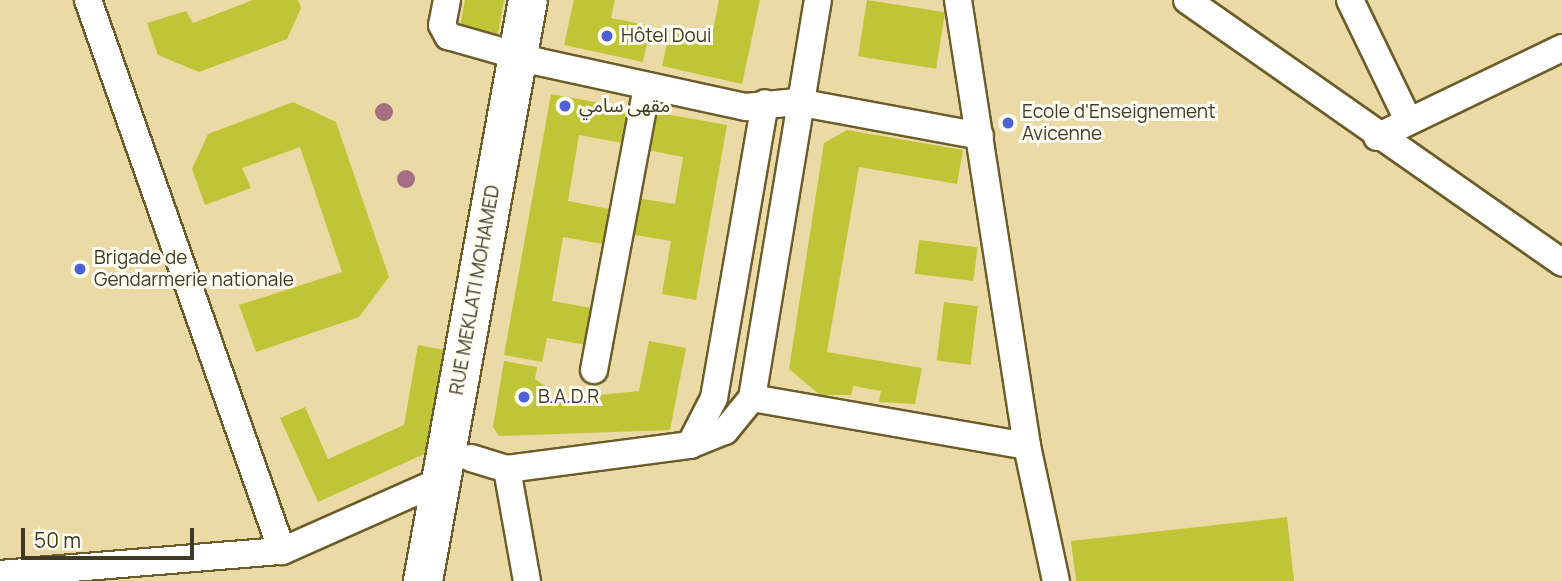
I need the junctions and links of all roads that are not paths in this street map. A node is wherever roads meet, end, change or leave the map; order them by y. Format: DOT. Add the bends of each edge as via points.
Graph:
graph roads {
  1 [pos="88,0"];
  2 [pos="447,0"];
  3 [pos="528,0"];
  4 [pos="552,0"];
  5 [pos="818,0"];
  6 [pos="958,0"];
  7 [pos="1187,0"];
  8 [pos="1350,0"];
  9 [pos="1562,48"];
  10 [pos="528,59"];
  11 [pos="647,86"];
  12 [pos="797,102"];
  13 [pos="765,103"];
  14 [pos="1408,120"];
  15 [pos="980,136"];
  16 [pos="1377,137"];
  17 [pos="1562,263"];
  18 [pos="594,370"];
  19 [pos="752,398"];
  20 [pos="690,445"];
  21 [pos="1027,446"];
  22 [pos="456,469"];
  23 [pos="507,469"];
  24 [pos="282,551"];
  25 [pos="0,574"];
  26 [pos="423,581"];
  27 [pos="450,581"];
  28 [pos="527,581"];
  29 [pos="1056,581"];
  1 -- 24 [label="street"];
  2 -- 10 [label="street" via="442,25 448,36"];
  3 -- 10 [label="street, RUE MEKLATI MOHAMED"];
  4 -- 10 [label="street, RUE MEKLATI MOHAMED"];
  5 -- 12 [label="street"];
  6 -- 15 [label="street"];
  7 -- 16 [label="street"];
  8 -- 14 [label="street"];
  9 -- 14 [label="street"];
  10 -- 11 [label="street"];
  10 -- 22 [label="street, RUE MEKLATI MOHAMED"];
  11 -- 13 [label="street" via="746,107"];
  11 -- 18 [label="street"];
  12 -- 13 [label="street"];
  12 -- 15 [label="street"];
  12 -- 19 [label="street"];
  13 -- 20 [label="street" via="715,398"];
  14 -- 16 [label="street"];
  15 -- 21 [label="street"];
  16 -- 17 [label="street"];
  19 -- 20 [label="street" via="725,431"];
  19 -- 21 [label="street"];
  20 -- 23 [label="street"];
  21 -- 29 [label="street"];
  22 -- 23 [label="street"];
  22 -- 24 [label="street"];
  22 -- 26 [label="street, RUE MEKLATI MOHAMED"];
  22 -- 27 [label="street, RUE MEKLATI MOHAMED"];
  23 -- 28 [label="street"];
  24 -- 25 [label="street"];
}
